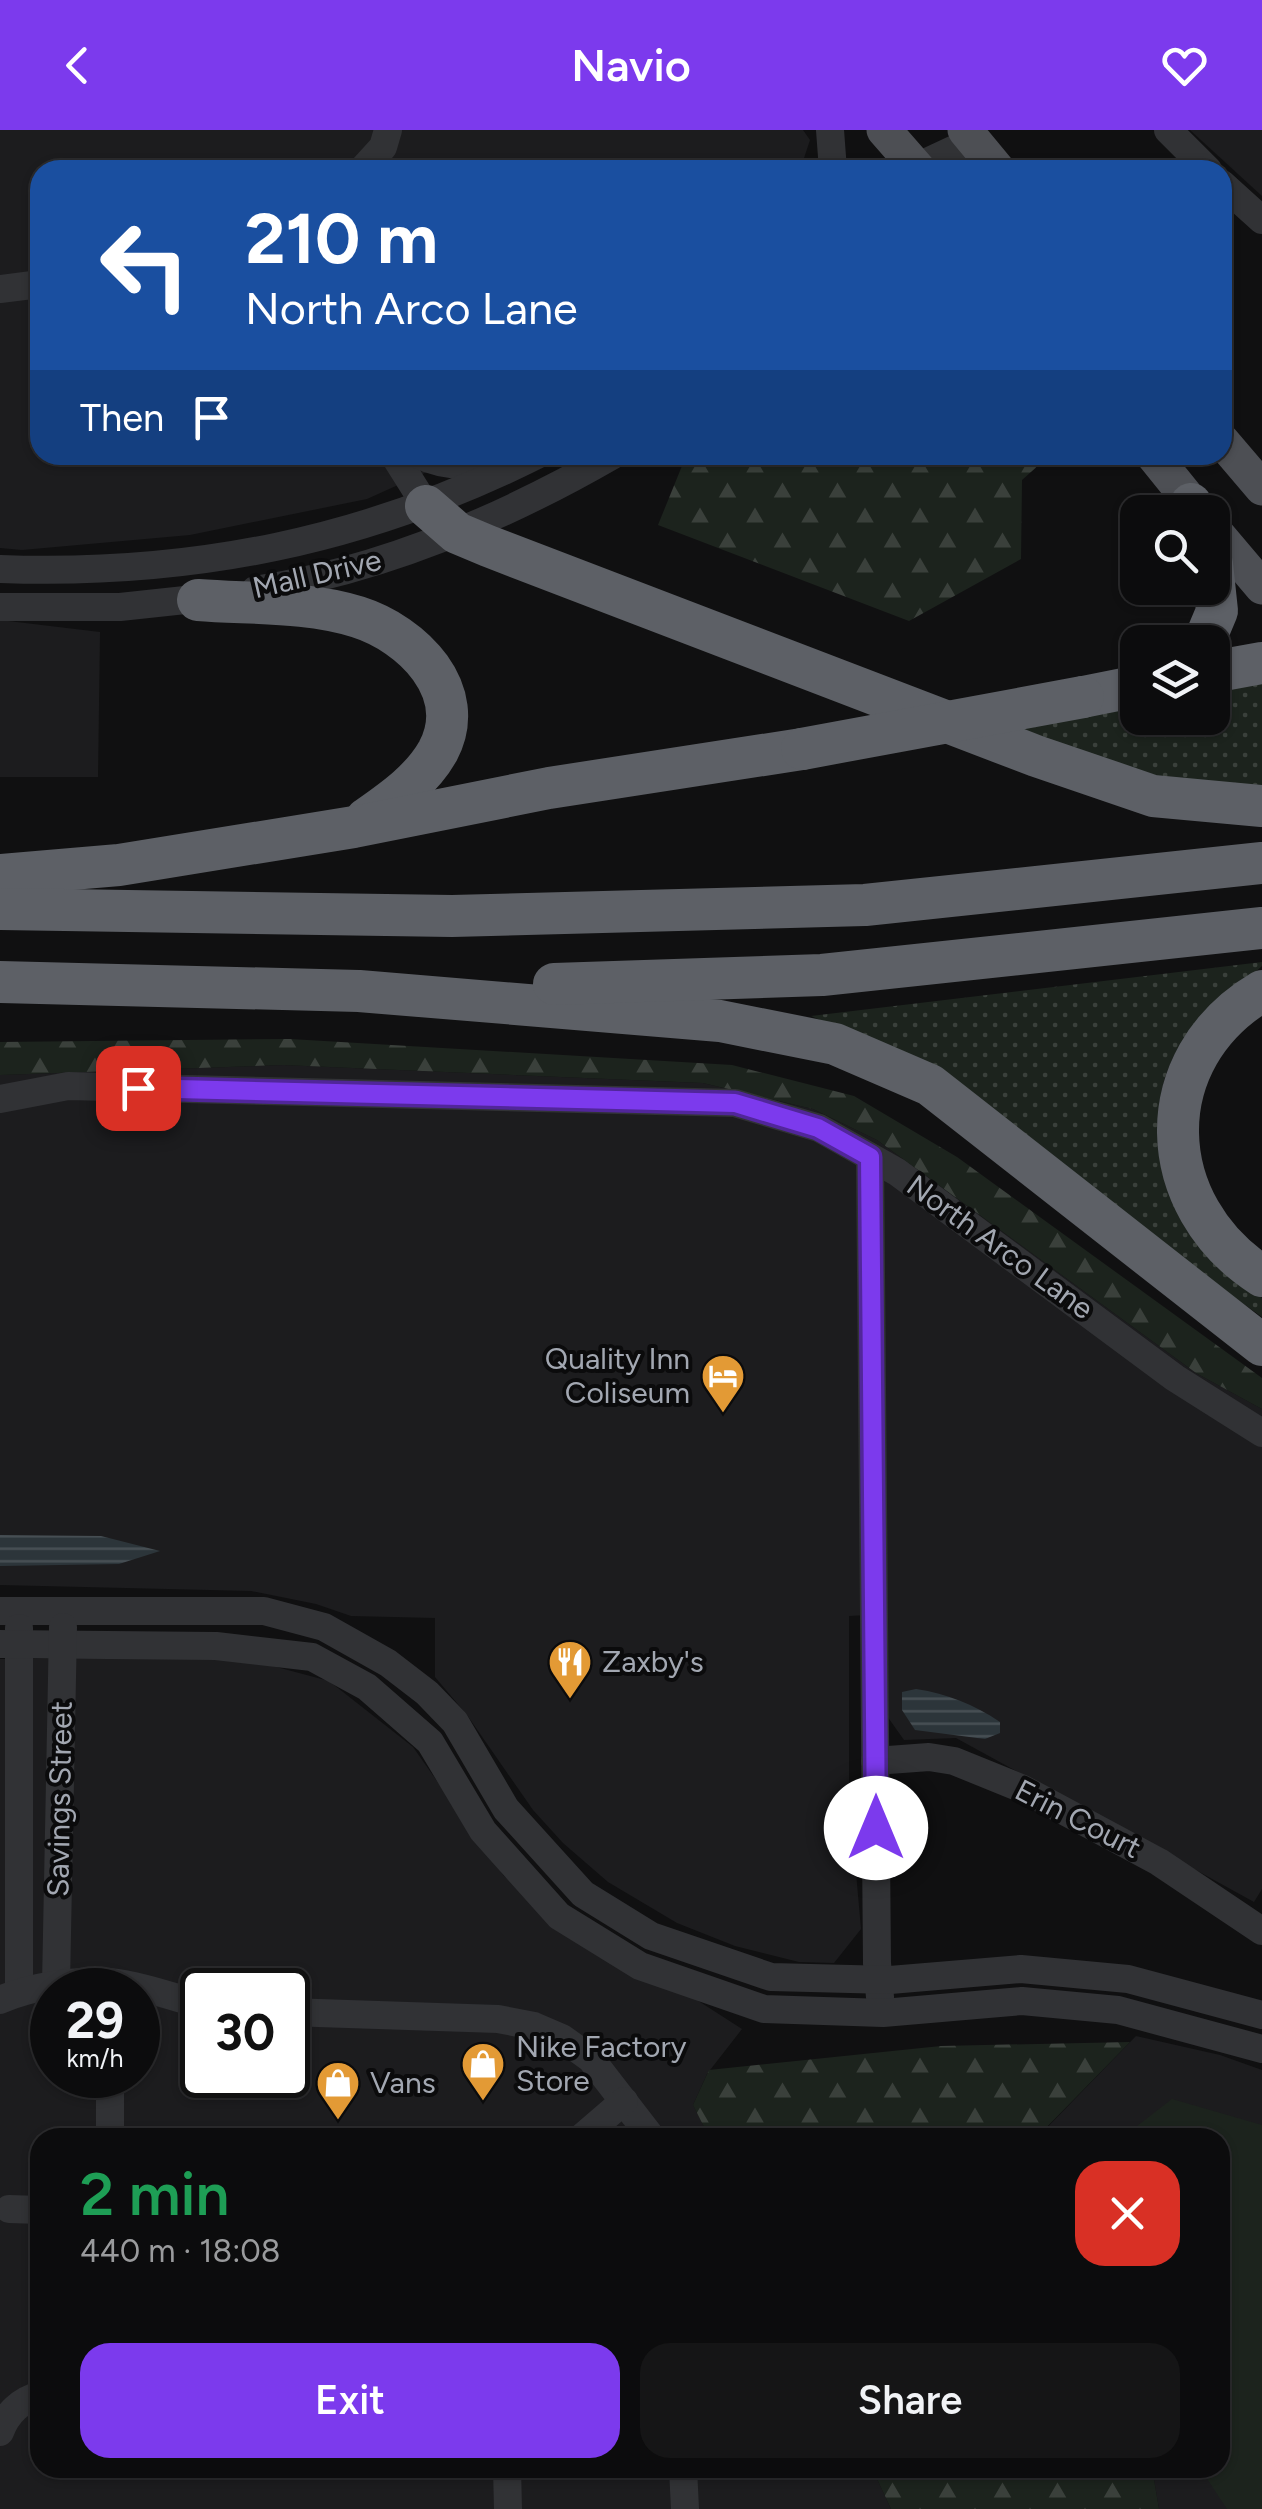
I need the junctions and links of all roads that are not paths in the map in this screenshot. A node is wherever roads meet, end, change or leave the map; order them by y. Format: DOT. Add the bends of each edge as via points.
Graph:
graph roads {
  1 [pos="390,130"];
  2 [pos="830,130"];
  3 [pos="884,130"];
  4 [pos="1168,130"];
  5 [pos="975,133"];
  6 [pos="371,160"];
  7 [pos="387,160"];
  8 [pos="832,160"];
  9 [pos="914,160"];
  10 [pos="936,160"];
  11 [pos="992,160"];
  12 [pos="1198,160"];
  13 [pos="1232,193"];
  14 [pos="1262,220"];
  15 [pos="30,286"];
  16 [pos="0,290"];
  17 [pos="1232,453"];
  18 [pos="401,465"];
  19 [pos="442,465"];
  20 [pos="468,465"];
  21 [pos="522,465"];
  22 [pos="595,465"];
  23 [pos="1161,465"];
  24 [pos="1262,488"];
  25 [pos="1184,495"];
  26 [pos="441,519"];
  27 [pos="1230,550"];
  28 [pos="0,569"];
  29 [pos="1262,587"];
  30 [pos="198,600"];
  31 [pos="0,606"];
  32 [pos="1262,663"];
  33 [pos="1230,669"];
  34 [pos="1120,690"];
  35 [pos="1262,806"];
  36 [pos="354,827"];
  37 [pos="1262,863"];
  38 [pos="0,875"];
  39 [pos="0,908"];
  40 [pos="1262,928"];
  41 [pos="0,982"];
  42 [pos="359,991"];
  43 [pos="1262,991"];
  44 [pos="0,1098"];
  45 [pos="870,1157"];
  46 [pos="1262,1276"];
  47 [pos="1190,1288"];
  48 [pos="1262,1331"];
  49 [pos="1262,1345"];
  50 [pos="1262,1433"];
  51 [pos="9,1612"];
  52 [pos="63,1612"];
  53 [pos="9,1644"];
  54 [pos="63,1644"];
  55 [pos="875,1761"];
  56 [pos="1262,1932"];
  57 [pos="56,1968"];
  58 [pos="878,1980"];
  59 [pos="9,1996"];
  60 [pos="310,2013"];
  61 [pos="883,2013"];
  62 [pos="1262,2015"];
  63 [pos="1262,2049"];
  64 [pos="110,2098"];
  65 [pos="624,2101"];
  66 [pos="110,2128"];
  67 [pos="593,2128"];
  68 [pos="644,2128"];
  69 [pos="10,2209"];
  70 [pos="30,2210"];
  71 [pos="30,2400"];
  72 [pos="1,2425"];
  73 [pos="506,2478"];
  74 [pos="683,2478"];
  75 [pos="508,2509"];
  76 [pos="685,2509"];
  1 -- 6 [label="street"];
  1 -- 7 [label="street"];
  2 -- 8 [label="street"];
  3 -- 9 [label="main road"];
  4 -- 12 [label="street"];
  5 -- 10 [label="street"];
  5 -- 11 [label="main road"];
  13 -- 14 [label="street"];
  15 -- 16 [label="street"];
  17 -- 24 [label="main road"];
  18 -- 26 [label="street"];
  19 -- 20 [label="street"];
  21 -- 26 [label="street, Mall Drive"];
  22 -- 26 [label="street, Mall Drive" via="540,495"];
  23 -- 25 [label="main road"];
  26 -- 28 [label="street, Mall Drive" via="142,568"];
  26 -- 30 [label="street, Mall Drive" via="350,570"];
  26 -- 35 [label="highway" via="1052,762 1153,796"];
  27 -- 29 [label="main road"];
  30 -- 31 [label="street, Mall Drive"];
  30 -- 36 [label="highway" via="360,618 408,643 434,673 445,697 440,746 417,779"];
  32 -- 33 [label="highway"];
  34 -- 36 [label="highway, bridge"];
  36 -- 38 [label="highway" via="119,866"];
  37 -- 39 [label="highway" via="866,905 452,916"];
  40 -- 42 [label="highway" via="822,975"];
  41 -- 42 [label="highway"];
  42 -- 47 [label="highway" via="720,1021 835,1044 930,1086"];
  43 -- 46 [label="highway" via="1204,1045 1179,1111 1177,1146 1195,1207 1210,1232"];
  44 -- 45 [label="street, North Arco Lane" via="68,1086 735,1103 818,1128"];
  45 -- 50 [label="street, North Arco Lane" via="972,1224 1175,1378"];
  45 -- 55 [label="street"];
  47 -- 48 [label="highway"];
  47 -- 49 [label="highway"];
  51 -- 52 [label="street"];
  51 -- 53 [label="street, Savings Street"];
  52 -- 54 [label="street, Savings Street"];
  52 -- 58 [label="street" via="264,1611 324,1627 428,1693 455,1722 506,1809 584,1894 611,1912 651,1936 771,1977"];
  53 -- 54 [label="street"];
  53 -- 59 [label="street, Savings Street"];
  54 -- 57 [label="street, Savings Street"];
  54 -- 61 [label="street" via="216,1646 312,1657 367,1687 430,1742 483,1831 575,1926 640,1966 764,2008"];
  55 -- 56 [label="street, Erin Court" via="954,1760 1023,1789 1159,1862"];
  55 -- 58 [label="street"];
  58 -- 61 [label="street"];
  58 -- 62 [label="street" via="1021,1969 1128,1979"];
  60 -- 65 [label="street" via="534,2026 591,2059"];
  61 -- 63 [label="street" via="1022,2001 1098,2008"];
  64 -- 66 [label="street"];
  65 -- 67 [label="street"];
  65 -- 68 [label="street"];
  69 -- 70 [label="street"];
  71 -- 72 [label="street"];
  73 -- 75 [label="street"];
  74 -- 76 [label="street"];
}
